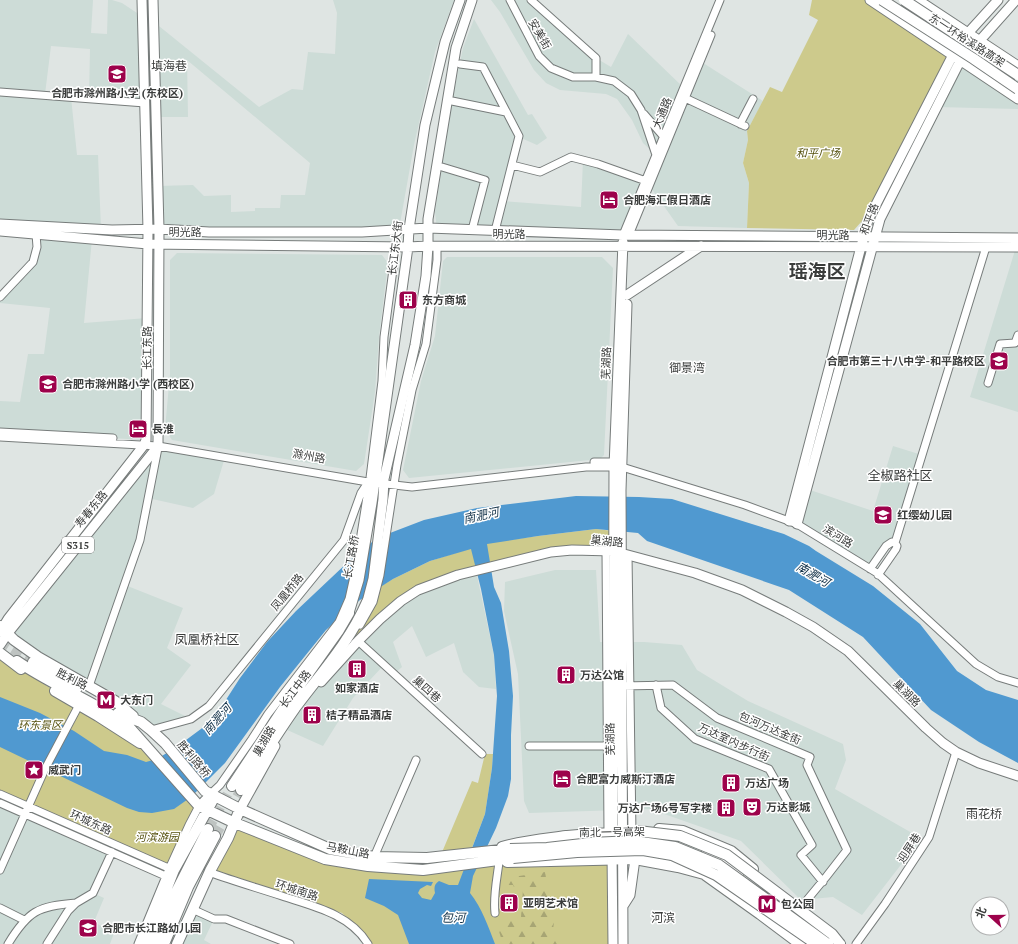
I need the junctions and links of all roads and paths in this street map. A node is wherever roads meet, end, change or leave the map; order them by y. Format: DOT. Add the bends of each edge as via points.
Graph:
graph roads {
  1 [pos="142,0"];
  2 [pos="153,0"];
  3 [pos="460,0"];
  4 [pos="472,0"];
  5 [pos="510,0"];
  6 [pos="531,0"];
  7 [pos="720,0"];
  8 [pos="725,0"];
  9 [pos="870,0"];
  10 [pos="882,0"];
  11 [pos="904,0"];
  12 [pos="918,0"];
  13 [pos="998,0"];
  14 [pos="1016,0"];
  15 [pos="968,32"];
  16 [pos="981,40"];
  17 [pos="953,55"];
  18 [pos="962,61"];
  19 [pos="460,64"];
  20 [pos="1018,66"];
  21 [pos="1018,75"];
  22 [pos="596,77"];
  23 [pos="1018,89"];
  24 [pos="0,92"];
  25 [pos="685,98"];
  26 [pos="753,99"];
  27 [pos="1018,99"];
  28 [pos="452,101"];
  29 [pos="145,103"];
  30 [pos="641,110"];
  31 [pos="506,112"];
  32 [pos="664,137"];
  33 [pos="656,155"];
  34 [pos="512,165"];
  35 [pos="442,167"];
  36 [pos="646,181"];
  37 [pos="0,224"];
  38 [pos="428,228"];
  39 [pos="159,229"];
  40 [pos="409,229"];
  41 [pos="148,230"];
  42 [pos="472,230"];
  43 [pos="495,231"];
  44 [pos="0,232"];
  45 [pos="36,234"];
  46 [pos="626,235"];
  47 [pos="863,237"];
  48 [pos="875,237"];
  49 [pos="1018,238"];
  50 [pos="148,244"];
  51 [pos="159,244"];
  52 [pos="432,246"];
  53 [pos="626,246"];
  54 [pos="701,246"];
  55 [pos="396,247"];
  56 [pos="408,247"];
  57 [pos="861,247"];
  58 [pos="872,247"];
  59 [pos="986,247"];
  60 [pos="1018,247"];
  61 [pos="627,295"];
  62 [pos="0,297"];
  63 [pos="1018,335"];
  64 [pos="1016,344"];
  65 [pos="988,383"];
  66 [pos="0,432"];
  67 [pos="0,437"];
  68 [pos="145,443"];
  69 [pos="158,443"];
  70 [pos="616,465"];
  71 [pos="376,481"];
  72 [pos="394,483"];
  73 [pos="387,500"];
  74 [pos="369,501"];
  75 [pos="793,522"];
  76 [pos="895,543"];
  77 [pos="617,553"];
  78 [pos="870,569"];
  79 [pos="878,574"];
  80 [pos="370,602"];
  81 [pos="349,613"];
  82 [pos="2,630"];
  83 [pos="358,641"];
  84 [pos="0,645"];
  85 [pos="0,653"];
  86 [pos="17,661"];
  87 [pos="337,661"];
  88 [pos="33,662"];
  89 [pos="316,682"];
  90 [pos="1018,683"];
  91 [pos="656,685"];
  92 [pos="89,686"];
  93 [pos="622,686"];
  94 [pos="79,705"];
  95 [pos="140,722"];
  96 [pos="151,730"];
  97 [pos="165,743"];
  98 [pos="529,746"];
  99 [pos="607,746"];
  100 [pos="151,751"];
  101 [pos="956,752"];
  102 [pos="482,754"];
  103 [pos="416,760"];
  104 [pos="1018,776"];
  105 [pos="0,794"];
  106 [pos="210,794"];
  107 [pos="0,803"];
  108 [pos="28,806"];
  109 [pos="203,808"];
  110 [pos="240,809"];
  111 [pos="24,813"];
  112 [pos="235,823"];
  113 [pos="619,833"];
  114 [pos="112,852"];
  115 [pos="511,854"];
  116 [pos="374,856"];
  117 [pos="492,858"];
  118 [pos="612,859"];
  119 [pos="623,859"];
  120 [pos="635,859"];
  121 [pos="0,870"];
  122 [pos="209,872"];
  123 [pos="170,873"];
  124 [pos="823,882"];
  125 [pos="76,903"];
  126 [pos="623,906"];
  127 [pos="0,908"];
  128 [pos="192,909"];
  129 [pos="495,913"];
  130 [pos="796,913"];
  131 [pos="807,916"];
  132 [pos="24,920"];
  133 [pos="8,944"];
  134 [pos="47,944"];
  135 [pos="138,944"];
  136 [pos="145,944"];
  137 [pos="154,944"];
  138 [pos="164,944"];
  139 [pos="177,944"];
  140 [pos="290,944"];
  141 [pos="368,944"];
  142 [pos="613,944"];
  143 [pos="623,944"];
  144 [pos="800,944"];
  145 [pos="816,944"];
  146 [pos="828,944"];
  147 [pos="840,944"];
  148 [pos="844,944"];
  149 [pos="856,944"];
  1 -- 29 [label="main road, 长江东路"];
  2 -- 39 [label="main road, 长江东路"];
  3 -- 40 [label="main road, 长江东大街" via="445,42 425,125"];
  4 -- 38 [label="main road, 长江东大街" via="456,48"];
  5 -- 22 [label="street, 安美街" via="539,56 551,68 573,77"];
  6 -- 22 [label="street" via="596,58"];
  7 -- 32 [label="street, 大通路"];
  8 -- 25 [label="street, 大通路"];
  9 -- 17 [label="main road"];
  10 -- 23 [label="highway, 东一环裕溪路高架, bridge"];
  11 -- 21 [label="highway, 东一环裕溪路高架, bridge"];
  12 -- 15 [label="main road"];
  13 -- 15 [label="main road, 和平路"];
  14 -- 16 [label="main road, 和平路"];
  15 -- 16 [label="main road"];
  15 -- 17 [label="main road, 和平路"];
  16 -- 18 [label="main road, 和平路"];
  16 -- 20 [label="main road"];
  17 -- 18 [label="main road"];
  17 -- 47 [label="main road, 和平路" via="868,220"];
  18 -- 27 [label="main road"];
  18 -- 48 [label="main road, 和平路" via="880,219"];
  19 -- 31 [label="street" via="483,67"];
  22 -- 30 [label="street, 安美街" via="614,81 631,94"];
  24 -- 29 [label="street"];
  25 -- 26 [label="street" via="743,125"];
  25 -- 46 [label="street, 大通路"];
  28 -- 31 [label="street"];
  29 -- 41 [label="main road, 长江东路"];
  30 -- 32 [label="street"];
  30 -- 33 [label="street, 安美街"];
  31 -- 34 [label="street" via="519,136"];
  32 -- 33 [label="street, 大通路"];
  33 -- 36 [label="street, 大通路"];
  34 -- 36 [label="street" via="540,172 571,157"];
  34 -- 43 [label="street"];
  35 -- 42 [label="street" via="485,180"];
  36 -- 46 [label="street, 大通路"];
  37 -- 41 [label="main road, 明光路"];
  38 -- 40 [label="main road, 明光路"];
  38 -- 42 [label="main road, 明光路"];
  38 -- 52 [label="main road, 长江东大街"];
  39 -- 40 [label="main road, 明光路" via="209,232 362,232"];
  39 -- 41 [label="main road, 明光路"];
  39 -- 51 [label="main road, 长江东路"];
  40 -- 56 [label="main road, 长江东大街"];
  41 -- 50 [label="main road, 长江东路"];
  42 -- 43 [label="main road, 明光路"];
  43 -- 46 [label="main road, 明光路"];
  44 -- 45 [label="main road, 明光路"];
  45 -- 50 [label="main road, 明光路"];
  45 -- 62 [label="street" via="37,247 33,262"];
  46 -- 47 [label="main road, 明光路"];
  46 -- 53 [label="main road, 芜湖路"];
  47 -- 48 [label="main road, 明光路"];
  47 -- 57 [label="main road, 和平路"];
  48 -- 49 [label="main road, 明光路"];
  48 -- 58 [label="main road, 和平路"];
  50 -- 51 [label="main road, 明光路"];
  50 -- 68 [label="main road, 长江东路"];
  51 -- 55 [label="main road, 明光路"];
  51 -- 69 [label="main road, 长江东路"];
  52 -- 53 [label="main road, 明光路"];
  52 -- 56 [label="main road, 明光路"];
  52 -- 71 [label="main road, 长江东大街" via="415,345"];
  52 -- 72 [label="street" via="437,260 426,344 412,390"];
  53 -- 54 [label="main road, 明光路"];
  53 -- 61 [label="main road, 芜湖路"];
  53 -- 70 [label="main road, 芜湖路"];
  54 -- 57 [label="main road, 明光路"];
  54 -- 61 [label="main road"];
  55 -- 56 [label="main road, 明光路"];
  55 -- 71 [label="street" via="384,337"];
  56 -- 71 [label="main road, 长江东大街"];
  57 -- 58 [label="main road, 明光路"];
  57 -- 75 [label="main road, 和平路"];
  58 -- 59 [label="main road, 明光路"];
  58 -- 75 [label="main road, 和平路"];
  59 -- 60 [label="main road, 明光路"];
  59 -- 76 [label="street"];
  61 -- 70 [label="main road, 芜湖路"];
  63 -- 64 [label="street"];
  64 -- 65 [label="street" via="1000,344"];
  66 -- 68 [label="street, 滁州路"];
  67 -- 68 [label="street, 滁州路"];
  68 -- 69 [label="street, 滁州路"];
  68 -- 82 [label="main road, 寿春东路 / S315"];
  69 -- 71 [label="street, 滁州路"];
  69 -- 82 [label="main road, 寿春东路 / S315"];
  69 -- 92 [label="street, 长江东路" via="140,540"];
  70 -- 72 [label="street, 滁州路" via="586,462"];
  70 -- 75 [label="street, 滨河路"];
  70 -- 77 [label="main road, 芜湖路"];
  71 -- 72 [label="street, 滁州路"];
  71 -- 73 [label="main road, 长江东大街"];
  71 -- 74 [label="main road, 长江东大街"];
  71 -- 96 [label="street, 凤凰桥路" via="361,493 344,540 209,706 191,718"];
  72 -- 73 [label="street"];
  73 -- 80 [label="main road"];
  74 -- 81 [label="main road, 长江路桥" via="359,580"];
  74 -- 106 [label="street" via="349,599 339,622 268,714 220,785"];
  75 -- 78 [label="street, 滨河路"];
  76 -- 78 [label="street" via="886,546"];
  76 -- 79 [label="street" via="896,549"];
  77 -- 83 [label="main road, 巢湖路" via="572,550 551,552 458,576 411,595 380,619"];
  77 -- 93 [label="main road, 芜湖路"];
  77 -- 99 [label="street"];
  77 -- 101 [label="main road, 巢湖路" via="694,573 742,590 813,627 848,651 926,728"];
  77 -- 113 [label="main road, 芜湖路"];
  77 -- 113 [label="street"];
  78 -- 79 [label="street, 滨河路"];
  79 -- 90 [label="street, 滨河路" via="976,664 998,678"];
  80 -- 87 [label="street" via="364,620"];
  80 -- 89 [label="highway, 长江中路" via="342,649"];
  81 -- 89 [label="highway, 长江中路" via="285,706 237,788"];
  82 -- 84 [label="main road, 寿春东路 / S315"];
  82 -- 92 [label="highway" via="38,657"];
  83 -- 87 [label="main road, 巢湖路"];
  83 -- 102 [label="street, 巢四巷"];
  85 -- 94 [label="highway" via="28,674"];
  86 -- 100 [label="highway, 胜利路" via="51,683 118,718"];
  87 -- 89 [label="street"];
  87 -- 110 [label="main road, 巢湖路" via="285,729"];
  88 -- 95 [label="highway, 胜利路" via="128,718"];
  91 -- 93 [label="street, 包河万达金街"];
  91 -- 124 [label="street, 万达室内步行街" via="661,708 694,738 769,770 812,845 801,855"];
  91 -- 124 [label="street, 包河万达金街" via="673,685 717,718 810,757 807,765 847,850"];
  92 -- 95 [label="highway" via="115,701"];
  93 -- 113 [label="main road, 芜湖路"];
  94 -- 100 [label="highway"];
  94 -- 108 [label="street"];
  95 -- 96 [label="highway, 胜利路"];
  96 -- 97 [label="highway, 胜利路"];
  97 -- 106 [label="highway, 胜利路桥"];
  98 -- 99 [label="street"];
  99 -- 113 [label="street"];
  100 -- 109 [label="highway, 马鞍山路"];
  101 -- 104 [label="main road, 巢湖路"];
  101 -- 149 [label="street, 迎屏巷" via="929,837"];
  103 -- 116 [label="street"];
  105 -- 108 [label="street, 环城东路"];
  106 -- 109 [label="highway"];
  106 -- 110 [label="highway, 马鞍山路"];
  107 -- 111 [label="street, 环城东路"];
  108 -- 111 [label="street"];
  108 -- 123 [label="street, 环城东路"];
  109 -- 112 [label="highway, 马鞍山路"];
  109 -- 123 [label="highway"];
  110 -- 112 [label="highway"];
  110 -- 116 [label="highway, 马鞍山路" via="330,849"];
  111 -- 114 [label="street, 环城东路"];
  111 -- 121 [label="street"];
  112 -- 117 [label="highway, 马鞍山路" via="325,859 368,866 423,870"];
  112 -- 122 [label="highway"];
  113 -- 117 [label="highway" via="514,844"];
  113 -- 118 [label="main road, 芜湖路"];
  113 -- 119 [label="main road, 芜湖路"];
  113 -- 130 [label="highway" via="683,841 724,859"];
  113 -- 131 [label="highway, bridge" via="638,831 680,836 727,855"];
  114 -- 123 [label="street, 环城东路"];
  114 -- 125 [label="street" via="93,893"];
  115 -- 117 [label="highway, 马鞍山路"];
  115 -- 145 [label="highway, 南北一号高架, bridge" via="643,850 672,855 716,875"];
  115 -- 146 [label="highway, 南北一号高架, bridge" via="591,842 634,841 675,847 719,865"];
  116 -- 117 [label="highway, 马鞍山路" via="427,858 464,854"];
  117 -- 118 [label="highway" via="523,862"];
  117 -- 129 [label="street" via="496,890 493,901"];
  118 -- 119 [label="highway"];
  118 -- 142 [label="main road, 芜湖路"];
  119 -- 120 [label="highway"];
  119 -- 126 [label="main road, 芜湖路"];
  120 -- 126 [label="main road" via="630,895"];
  120 -- 144 [label="highway" via="704,874"];
  122 -- 128 [label="highway"];
  122 -- 141 [label="street, 环城南路" via="326,911 352,926"];
  123 -- 135 [label="street"];
  123 -- 136 [label="highway"];
  124 -- 130 [label="street, 包河万达金街"];
  125 -- 132 [label="street" via="50,906"];
  125 -- 134 [label="street" via="68,910"];
  126 -- 143 [label="main road, 芜湖路"];
  127 -- 132 [label="street"];
  128 -- 139 [label="highway"];
  128 -- 140 [label="street" via="214,919 226,919"];
  130 -- 147 [label="highway"];
  131 -- 147 [label="highway, bridge" via="832,934"];
  131 -- 148 [label="highway"];
  132 -- 133 [label="street"];
  137 -- 138 [label="highway" via="176,892 211,832"];
}
